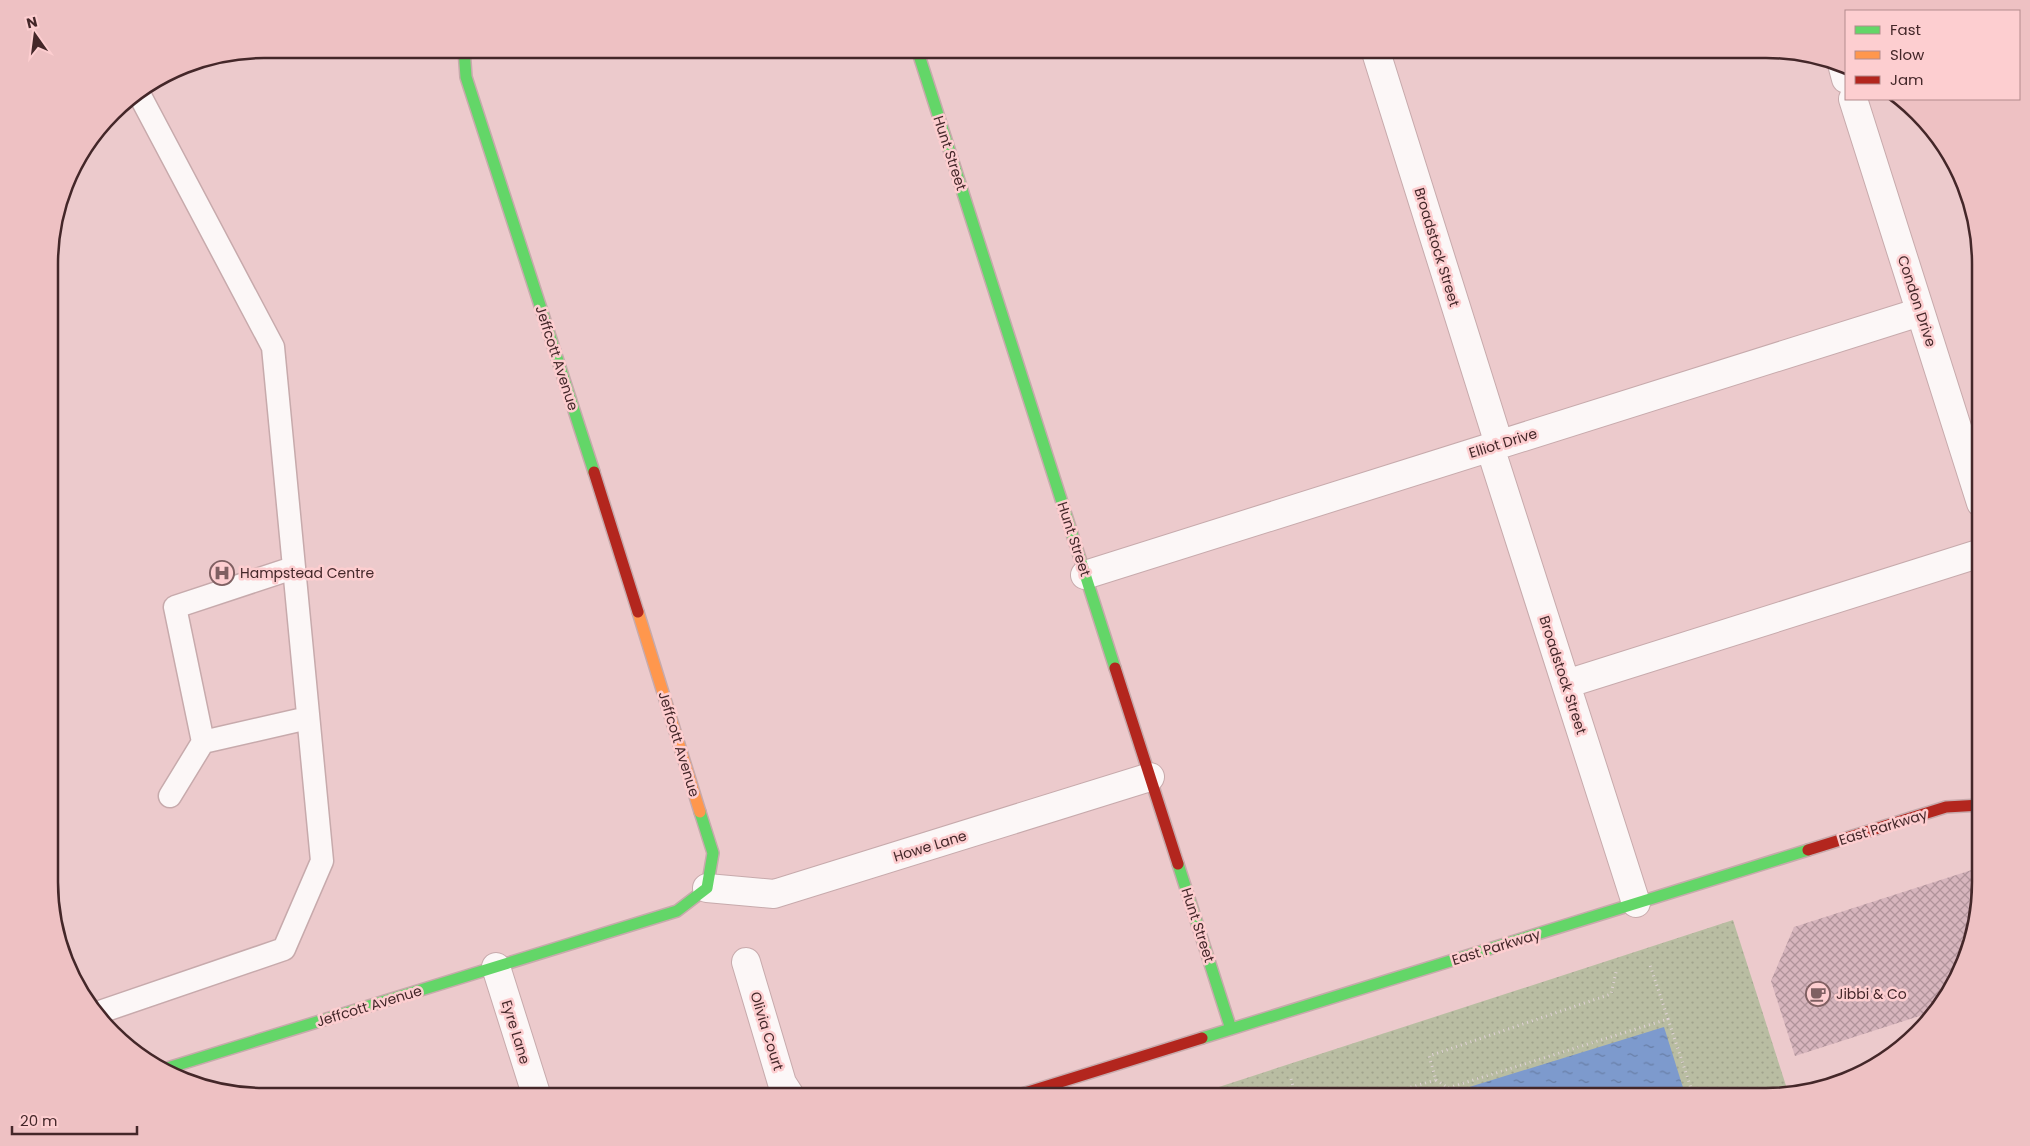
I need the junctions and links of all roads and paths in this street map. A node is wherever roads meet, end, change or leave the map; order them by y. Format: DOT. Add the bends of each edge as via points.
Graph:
graph roads {
  1 [pos="465,58"];
  2 [pos="920,58"];
  3 [pos="1377,58"];
  4 [pos="141,98"];
  5 [pos="1853,100"];
  6 [pos="1920,312"];
  7 [pos="1494,446"];
  8 [pos="1972,452"];
  9 [pos="1972,556"];
  10 [pos="294,568"];
  11 [pos="1085,575"];
  12 [pos="1566,684"];
  13 [pos="308,718"];
  14 [pos="203,742"];
  15 [pos="1150,777"];
  16 [pos="170,796"];
  17 [pos="1972,806"];
  18 [pos="707,888"];
  19 [pos="1636,902"];
  20 [pos="746,962"];
  21 [pos="1649,962"];
  22 [pos="496,967"];
  23 [pos="1616,972"];
  24 [pos="104,1012"];
  25 [pos="1668,1019"];
  26 [pos="1231,1029"];
  27 [pos="172,1067"];
  28 [pos="1291,1079"];
  29 [pos="1436,1080"];
  30 [pos="534,1088"];
  31 [pos="785,1088"];
  32 [pos="1041,1088"];
  33 [pos="1294,1088"];
  34 [pos="1408,1088"];
  35 [pos="1691,1088"];
  1 -- 18 [label="street, Jeffcott Avenue" via="466,77 606,508 713,852"];
  2 -- 11 [label="street, Hunt Street"];
  3 -- 7 [label="street, Broadstock Street"];
  4 -- 10 [label="lane" via="273,347"];
  5 -- 6 [label="street, Condon Drive"];
  6 -- 7 [label="street, Elliot Drive"];
  6 -- 8 [label="street, Condon Drive"];
  7 -- 11 [label="street, Elliot Drive"];
  7 -- 12 [label="street, Broadstock Street"];
  9 -- 12 [label="street"];
  10 -- 13 [label="lane"];
  10 -- 14 [label="lane" via="176,607"];
  11 -- 15 [label="street, Hunt Street"];
  12 -- 19 [label="street, Broadstock Street"];
  13 -- 14 [label="lane"];
  13 -- 24 [label="lane" via="322,862 284,949"];
  14 -- 16 [label="lane"];
  15 -- 18 [label="street, Howe Lane" via="774,894"];
  15 -- 26 [label="street, Hunt Street"];
  17 -- 19 [label="street, East Parkway" via="1946,807"];
  18 -- 22 [label="street, Jeffcott Avenue" via="677,911"];
  19 -- 26 [label="street, East Parkway"];
  20 -- 31 [label="street, Olivia Court"];
  21 -- 25 [label="path"];
  22 -- 27 [label="street, Jeffcott Avenue"];
  22 -- 30 [label="street, Eyre Lane"];
  23 -- 29 [label="path" via="1611,994 1429,1056"];
  25 -- 29 [label="path" via="1448,1088"];
  25 -- 35 [label="path"];
  26 -- 32 [label="street, East Parkway"];
  28 -- 33 [label="path"];
  29 -- 34 [label="path"];
}
